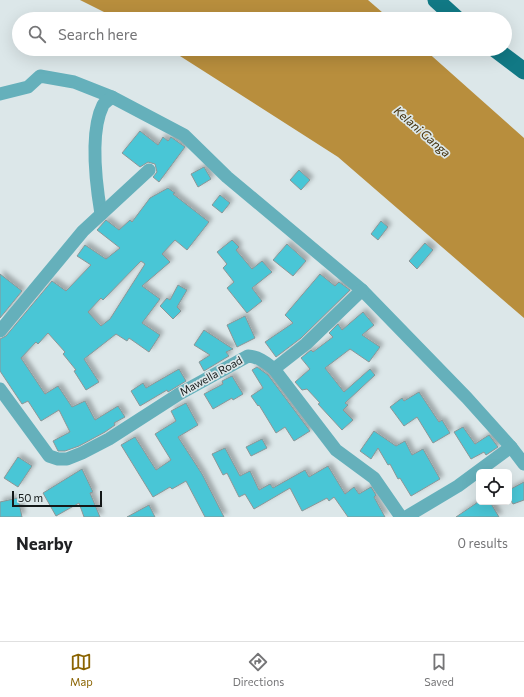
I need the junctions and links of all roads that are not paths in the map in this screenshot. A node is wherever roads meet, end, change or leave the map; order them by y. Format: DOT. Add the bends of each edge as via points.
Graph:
graph roads {
  1 [pos="436,0"];
  2 [pos="449,12"];
  3 [pos="504,56"];
  4 [pos="524,71"];
  5 [pos="0,94"];
  6 [pos="112,96"];
  7 [pos="149,170"];
  8 [pos="101,214"];
  9 [pos="362,290"];
  10 [pos="0,331"];
  11 [pos="274,369"];
  12 [pos="0,388"];
  13 [pos="511,447"];
  14 [pos="524,464"];
  15 [pos="401,517"];
  16 [pos="406,517"];
  1 -- 2 [label="main road"];
  3 -- 4 [label="main road"];
  5 -- 6 [label="street" via="28,87 40,76 74,82"];
  6 -- 8 [label="street" via="104,104 98,123 95,148"];
  6 -- 9 [label="street" via="184,135 227,177"];
  7 -- 8 [label="street"];
  8 -- 10 [label="street" via="83,231"];
  9 -- 11 [label="street" via="306,344"];
  9 -- 13 [label="street"];
  11 -- 12 [label="street, Mawella Road" via="263,360 248,356 172,398 109,439 68,459 58,460 49,456"];
  11 -- 15 [label="street, Mawella Road" via="336,450 374,478"];
  13 -- 14 [label="street"];
  13 -- 16 [label="street" via="458,486"];
}
